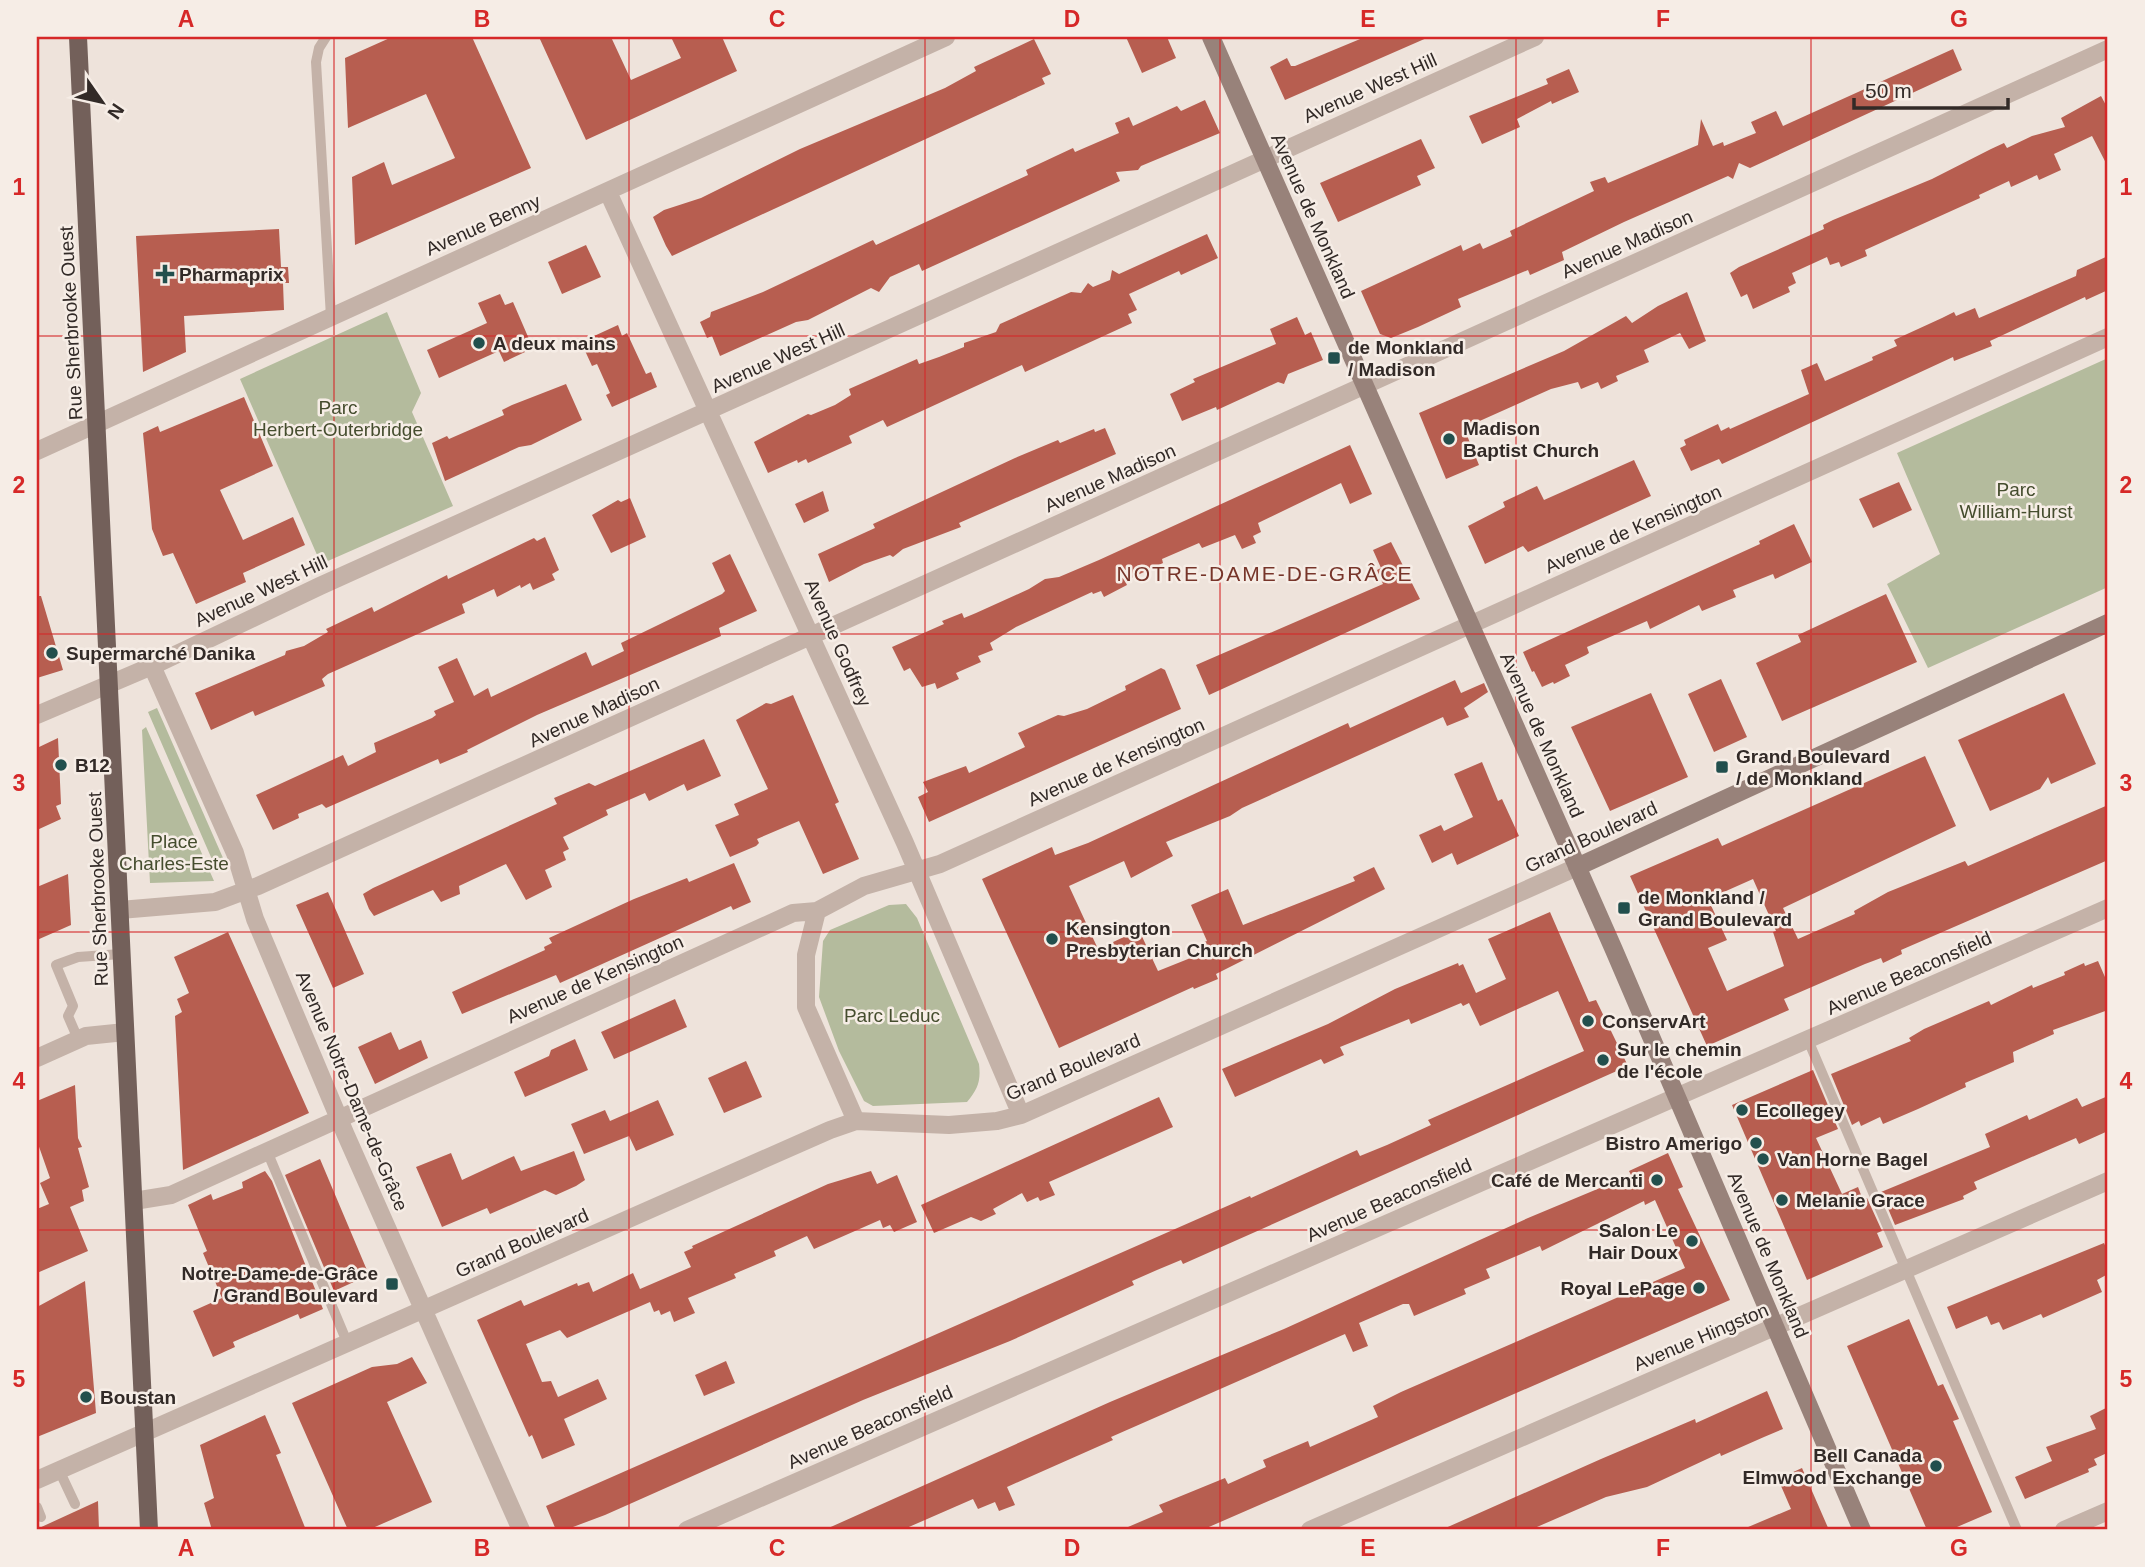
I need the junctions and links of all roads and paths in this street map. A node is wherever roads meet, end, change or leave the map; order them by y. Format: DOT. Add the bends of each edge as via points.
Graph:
graph roads {
  1 [pos="78,37"];
  2 [pos="326,37"];
  3 [pos="946,37"];
  4 [pos="1211,37"];
  5 [pos="1535,37"];
  6 [pos="2108,50"];
  7 [pos="1265,159"];
  8 [pos="608,192"];
  9 [pos="331,317"];
  10 [pos="2108,337"];
  11 [pos="1365,386"];
  12 [pos="710,411"];
  13 [pos="98,423"];
  14 [pos="37,451"];
  15 [pos="2108,622"];
  16 [pos="1471,625"];
  17 [pos="811,635"];
  18 [pos="152,666"];
  19 [pos="110,683"];
  20 [pos="37,715"];
  21 [pos="1577,867"];
  22 [pos="917,872"];
  23 [pos="247,891"];
  24 [pos="2108,908"];
  25 [pos="120,910"];
  26 [pos="817,911"];
  27 [pos="121,954"];
  28 [pos="125,1032"];
  29 [pos="78,1039"];
  30 [pos="1808,1040"];
  31 [pos="39,1052"];
  32 [pos="1677,1096"];
  33 [pos="1021,1115"];
  34 [pos="339,1117"];
  35 [pos="856,1121"];
  36 [pos="267,1151"];
  37 [pos="2108,1181"];
  38 [pos="134,1201"];
  39 [pos="1905,1270"];
  40 [pos="423,1309"];
  41 [pos="1777,1328"];
  42 [pos="347,1342"];
  43 [pos="144,1432"];
  44 [pos="59,1470"];
  45 [pos="37,1480"];
  46 [pos="75,1504"];
  47 [pos="2108,1511"];
  48 [pos="149,1530"];
  49 [pos="521,1530"];
  50 [pos="687,1530"];
  51 [pos="1310,1530"];
  52 [pos="1862,1530"];
  53 [pos="2017,1530"];
  54 [pos="2064,1530"];
  1 -- 13 [label="main road, Rue Sherbrooke Ouest"];
  2 -- 9 [label="lane" via="316,62"];
  3 -- 8 [label="street, Avenue Benny"];
  4 -- 7 [label="street, Avenue de Monkland"];
  5 -- 7 [label="street, Avenue West Hill"];
  6 -- 11 [label="street, Avenue Madison"];
  7 -- 11 [label="street, Avenue de Monkland"];
  7 -- 12 [label="street, Avenue West Hill"];
  8 -- 9 [label="street, Avenue Benny"];
  8 -- 12 [label="street, Avenue Godfrey"];
  9 -- 13 [label="street, Avenue Benny"];
  10 -- 16 [label="street, Avenue de Kensington"];
  11 -- 16 [label="street, Avenue de Monkland"];
  11 -- 17 [label="street, Avenue Madison"];
  12 -- 17 [label="street, Avenue Godfrey"];
  12 -- 18 [label="street, Avenue West Hill"];
  13 -- 14 [label="street, Avenue Benny"];
  13 -- 19 [label="main road, Rue Sherbrooke Ouest"];
  15 -- 21 [label="street, Grand Boulevard"];
  16 -- 21 [label="street, Avenue de Monkland"];
  16 -- 22 [label="street, Avenue de Kensington"];
  17 -- 22 [label="street, Avenue Godfrey"];
  17 -- 23 [label="street, Avenue Madison"];
  18 -- 19 [label="street, Avenue West Hill"];
  18 -- 23 [label="street, Avenue Notre-Dame-de-Grâce" via="235,853"];
  19 -- 20 [label="street, Avenue West Hill"];
  19 -- 25 [label="main road, Rue Sherbrooke Ouest"];
  21 -- 32 [label="street, Avenue de Monkland"];
  21 -- 33 [label="street, Grand Boulevard"];
  22 -- 26 [label="street, Avenue de Kensington" via="864,886"];
  22 -- 33 [label="street, Avenue Godfrey"];
  23 -- 25 [label="street, Avenue Madison" via="215,902"];
  23 -- 34 [label="street, Avenue Notre-Dame-de-Grâce"];
  24 -- 30 [label="street, Avenue Beaconsfield"];
  25 -- 27 [label="main road, Rue Sherbrooke Ouest"];
  26 -- 34 [label="street, Avenue de Kensington" via="793,913"];
  26 -- 35 [label="street" via="806,955 806,1007"];
  27 -- 28 [label="main road, Rue Sherbrooke Ouest"];
  27 -- 29 [label="lane" via="78,957 56,965 73,1006 68,1016"];
  28 -- 29 [label="street"];
  28 -- 38 [label="main road, Rue Sherbrooke Ouest"];
  29 -- 31 [label="street"];
  30 -- 32 [label="street, Avenue Beaconsfield"];
  30 -- 39 [label="lane"];
  32 -- 41 [label="street, Avenue de Monkland"];
  32 -- 50 [label="street, Avenue Beaconsfield"];
  33 -- 35 [label="street, Grand Boulevard" via="949,1125"];
  34 -- 36 [label="street, Avenue de Kensington"];
  34 -- 40 [label="street, Avenue Notre-Dame-de-Grâce"];
  35 -- 40 [label="street, Grand Boulevard"];
  36 -- 38 [label="street, Avenue de Kensington" via="171,1195"];
  36 -- 42 [label="lane"];
  37 -- 39 [label="street, Avenue Hingston"];
  38 -- 43 [label="main road, Rue Sherbrooke Ouest"];
  39 -- 41 [label="street, Avenue Hingston"];
  39 -- 53 [label="lane"];
  40 -- 42 [label="street, Grand Boulevard"];
  40 -- 49 [label="street, Avenue Notre-Dame-de-Grâce"];
  41 -- 51 [label="street, Avenue Hingston"];
  41 -- 52 [label="street, Avenue de Monkland"];
  42 -- 43 [label="street, Grand Boulevard"];
  43 -- 44 [label="street, Grand Boulevard"];
  43 -- 48 [label="main road, Rue Sherbrooke Ouest"];
  44 -- 45 [label="street, Grand Boulevard"];
  44 -- 46 [label="lane"];
  47 -- 54 [label="street"];
}
